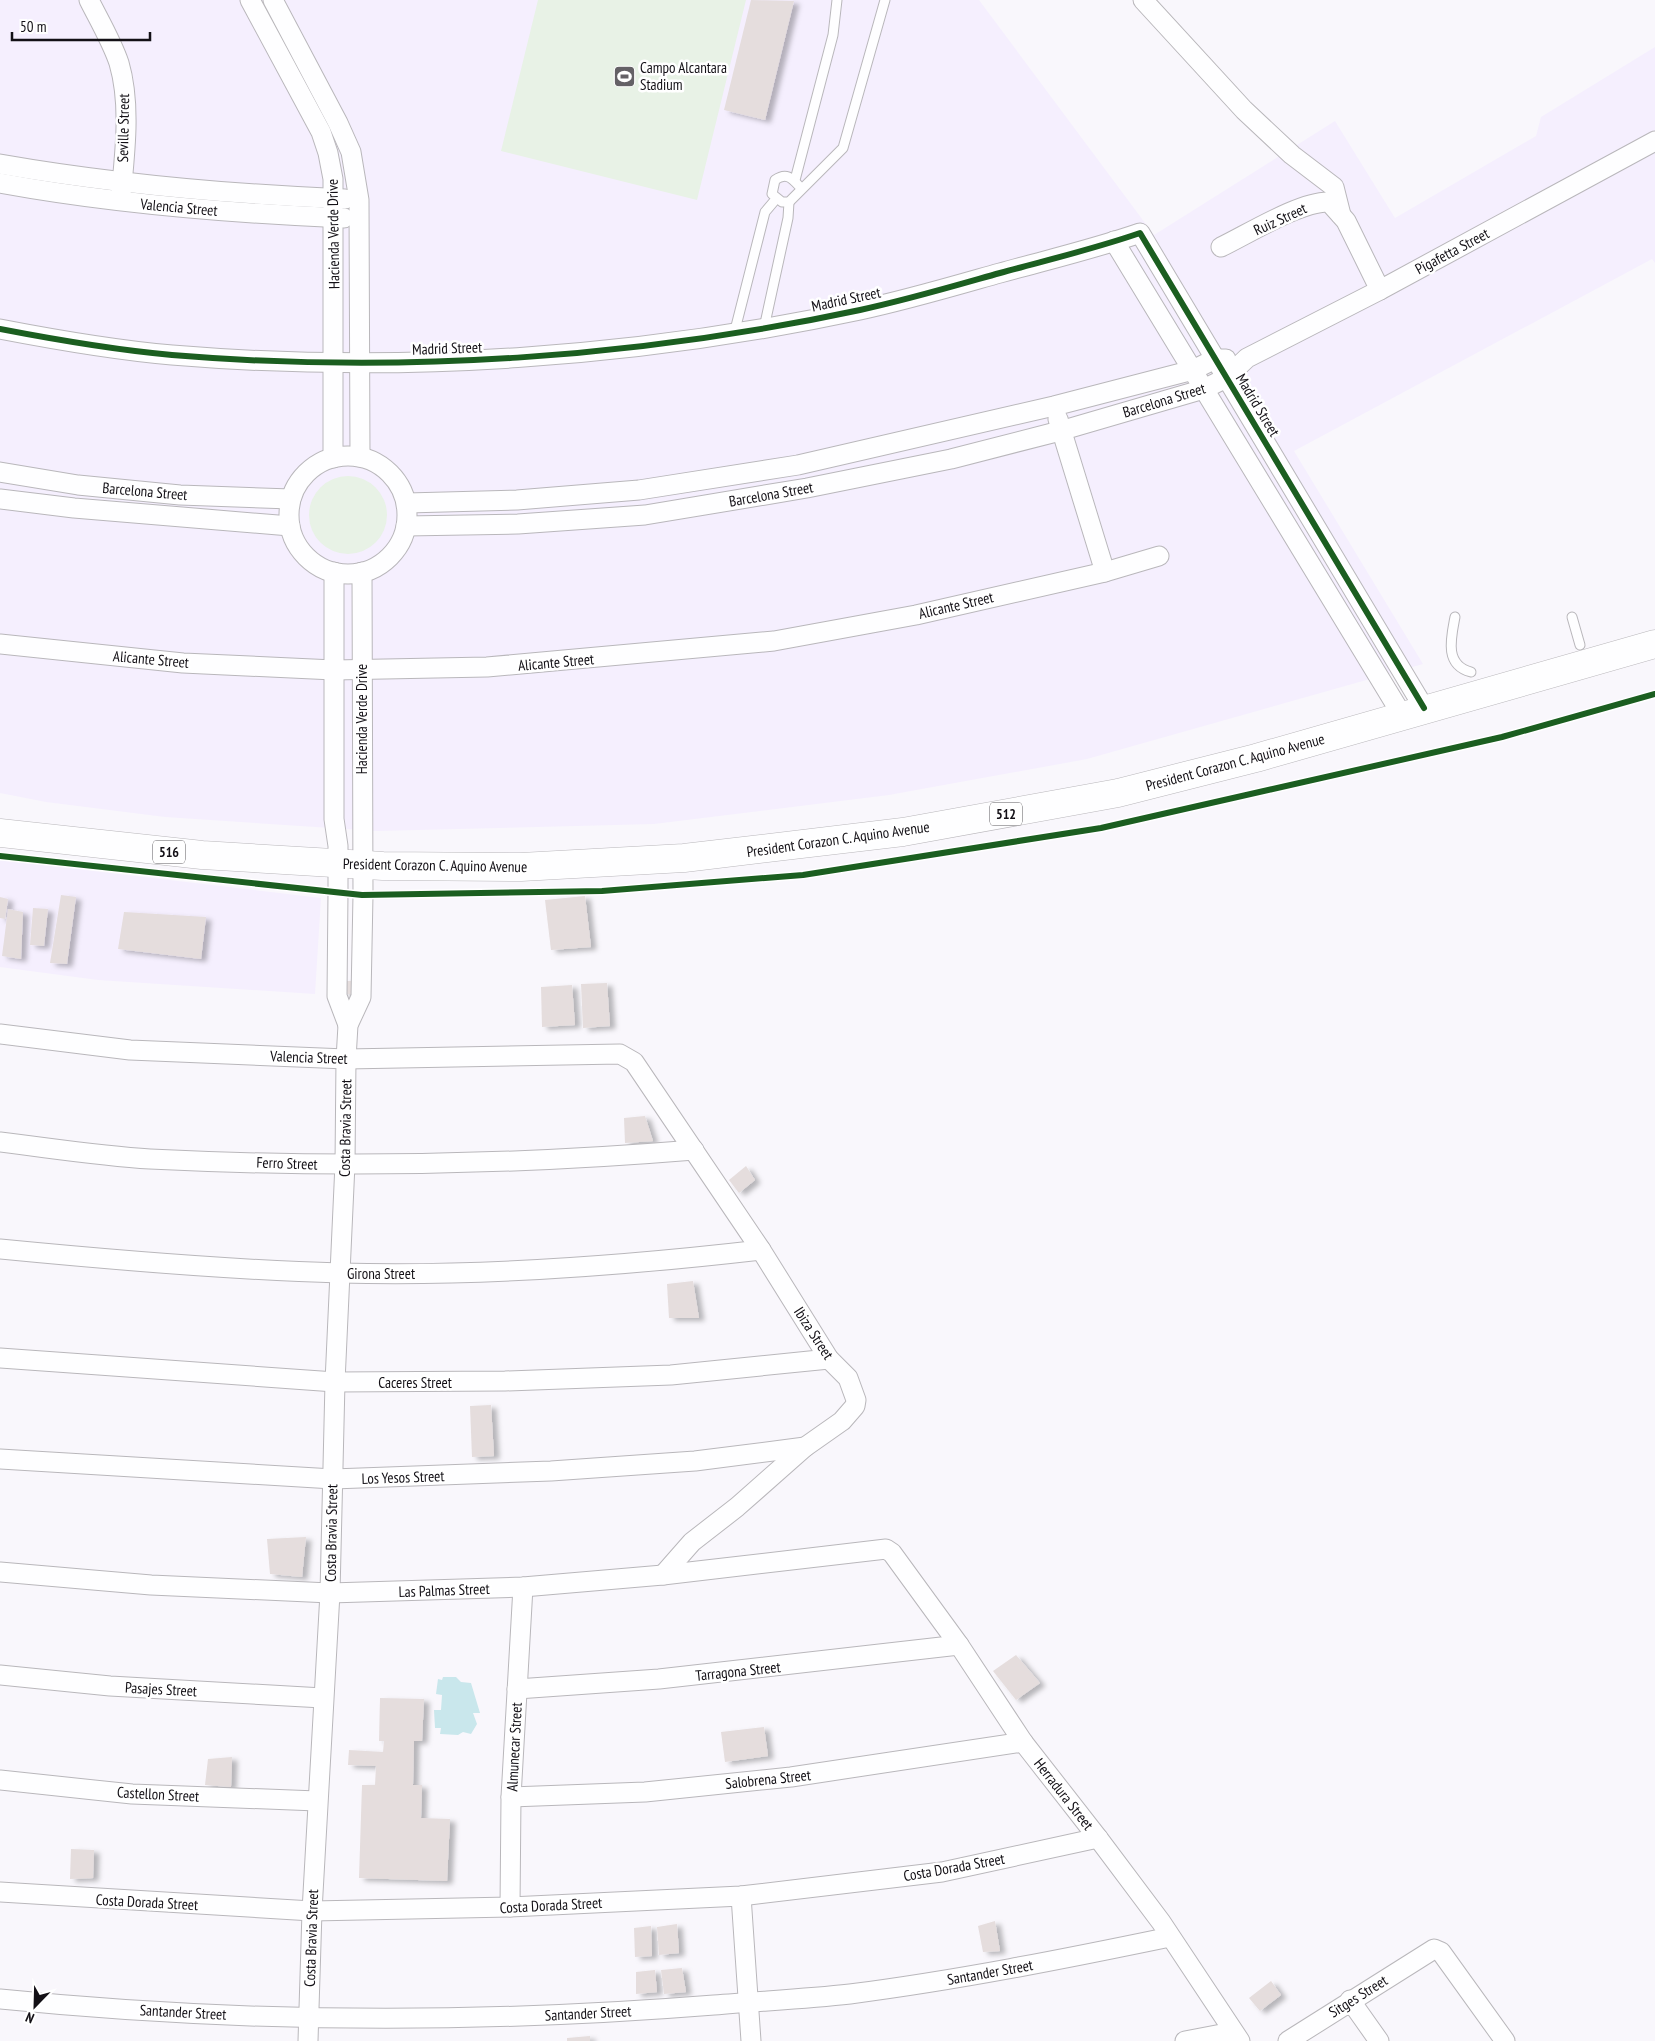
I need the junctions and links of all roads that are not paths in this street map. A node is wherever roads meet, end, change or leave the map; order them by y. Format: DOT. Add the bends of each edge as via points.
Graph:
graph roads {
  1 [pos="89,0"];
  2 [pos="250,0"];
  3 [pos="273,0"];
  4 [pos="837,0"];
  5 [pos="885,0"];
  6 [pos="1143,0"];
  7 [pos="1652,149"];
  8 [pos="0,164"];
  9 [pos="795,180"];
  10 [pos="0,183"];
  11 [pos="122,183"];
  12 [pos="802,189"];
  13 [pos="333,198"];
  14 [pos="776,199"];
  15 [pos="359,200"];
  16 [pos="120,202"];
  17 [pos="789,202"];
  18 [pos="1341,215"];
  19 [pos="333,218"];
  20 [pos="359,219"];
  21 [pos="1114,242"];
  22 [pos="1221,247"];
  23 [pos="1380,290"];
  24 [pos="764,328"];
  25 [pos="0,330"];
  26 [pos="734,334"];
  27 [pos="1247,358"];
  28 [pos="1215,359"];
  29 [pos="334,363"];
  30 [pos="360,364"];
  31 [pos="1193,370"];
  32 [pos="1226,378"];
  33 [pos="1204,389"];
  34 [pos="1054,406"];
  35 [pos="1060,432"];
  36 [pos="360,457"];
  37 [pos="333,458"];
  38 [pos="0,472"];
  39 [pos="0,499"];
  40 [pos="291,499"];
  41 [pos="407,503"];
  42 [pos="290,526"];
  43 [pos="406,526"];
  44 [pos="1159,556"];
  45 [pos="334,572"];
  46 [pos="362,572"];
  47 [pos="1105,572"];
  48 [pos="1455,617"];
  49 [pos="1572,617"];
  50 [pos="0,644"];
  51 [pos="1655,644"];
  52 [pos="1580,645"];
  53 [pos="334,670"];
  54 [pos="362,670"];
  55 [pos="1471,672"];
  56 [pos="1413,711"];
  57 [pos="0,833"];
  58 [pos="350,864"];
  59 [pos="348,1025"];
  60 [pos="0,1034"];
  61 [pos="620,1054"];
  62 [pos="346,1059"];
  63 [pos="0,1142"];
  64 [pos="694,1150"];
  65 [pos="345,1164"];
  66 [pos="0,1249"];
  67 [pos="761,1250"];
  68 [pos="341,1273"];
  69 [pos="0,1358"];
  70 [pos="829,1359"];
  71 [pos="335,1382"];
  72 [pos="805,1447"];
  73 [pos="0,1459"];
  74 [pos="333,1479"];
  75 [pos="886,1549"];
  76 [pos="0,1572"];
  77 [pos="664,1575"];
  78 [pos="523,1588"];
  79 [pos="330,1593"];
  80 [pos="958,1645"];
  81 [pos="0,1675"];
  82 [pos="517,1689"];
  83 [pos="323,1698"];
  84 [pos="1024,1742"];
  85 [pos="0,1780"];
  86 [pos="511,1797"];
  87 [pos="318,1801"];
  88 [pos="1098,1838"];
  89 [pos="0,1892"];
  90 [pos="741,1896"];
  91 [pos="510,1908"];
  92 [pos="312,1911"];
  93 [pos="1170,1937"];
  94 [pos="0,1999"];
  95 [pos="1350,2000"];
  96 [pos="748,2002"];
  97 [pos="308,2017"];
  98 [pos="1236,2036"];
  99 [pos="308,2041"];
  100 [pos="751,2041"];
  101 [pos="1185,2041"];
  102 [pos="1288,2041"];
  103 [pos="1379,2041"];
  104 [pos="1505,2041"];
  1 -- 11 [label="street, Seville Street" via="118,62 124,85 126,122"];
  2 -- 13 [label="street, Hacienda Verde Drive" via="320,132 328,153"];
  3 -- 15 [label="street, Hacienda Verde Drive" via="351,152"];
  4 -- 9 [label="lane" via="833,36"];
  5 -- 12 [label="lane" via="843,148"];
  6 -- 18 [label="street" via="1244,110 1292,155 1334,188"];
  7 -- 23 [label="street, Pigafetta Street"];
  8 -- 11 [label="street, Valencia Street"];
  9 -- 12 [label="lane"];
  9 -- 14 [label="lane" via="787,176 774,180 772,194"];
  10 -- 16 [label="street, Valencia Street"];
  11 -- 13 [label="street, Valencia Street"];
  11 -- 16 [label="street, Seville Street"];
  12 -- 17 [label="lane"];
  13 -- 15 [label="street, Valencia Street"];
  13 -- 19 [label="street, Hacienda Verde Drive"];
  14 -- 17 [label="lane"];
  14 -- 26 [label="lane" via="766,212"];
  15 -- 20 [label="street, Hacienda Verde Drive"];
  16 -- 19 [label="street, Valencia Street"];
  17 -- 24 [label="lane"];
  18 -- 22 [label="street, Ruiz Street" via="1329,202 1318,202"];
  18 -- 23 [label="street, Ruiz Street"];
  19 -- 20 [label="street, Valencia Street"];
  19 -- 29 [label="street, Hacienda Verde Drive"];
  20 -- 30 [label="street, Hacienda Verde Drive"];
  21 -- 24 [label="street, Madrid Street" via="861,310"];
  21 -- 28 [label="street, Madrid Street" via="1140,233"];
  21 -- 31 [label="street"];
  23 -- 27 [label="street, Pigafetta Street"];
  24 -- 26 [label="street, Madrid Street"];
  25 -- 29 [label="street, Madrid Street" via="169,355"];
  26 -- 30 [label="street, Madrid Street" via="476,361"];
  27 -- 28 [label="street, Barcelona Street"];
  27 -- 32 [label="street, Barcelona Street"];
  28 -- 31 [label="street, Barcelona Street"];
  28 -- 32 [label="street, Madrid Street"];
  29 -- 30 [label="street, Madrid Street"];
  29 -- 37 [label="street, Hacienda Verde Drive"];
  30 -- 36 [label="street, Hacienda Verde Drive"];
  31 -- 33 [label="street"];
  31 -- 34 [label="street, Barcelona Street"];
  32 -- 33 [label="street, Barcelona Street"];
  32 -- 56 [label="street, Madrid Street"];
  33 -- 35 [label="street, Barcelona Street"];
  33 -- 56 [label="street"];
  34 -- 35 [label="street"];
  34 -- 41 [label="street, Barcelona Street" via="798,464 639,490 517,500"];
  35 -- 43 [label="street, Barcelona Street" via="951,459 808,488 645,515 518,524"];
  35 -- 47 [label="street"];
  36 -- 37 [label="street" via="346,455"];
  36 -- 41 [label="street" via="379,465 395,478"];
  37 -- 40 [label="street" via="307,472"];
  38 -- 40 [label="street, Barcelona Street" via="78,485 180,495"];
  39 -- 42 [label="street, Barcelona Street"];
  40 -- 42 [label="street"];
  41 -- 43 [label="street"];
  42 -- 45 [label="street" via="305,555 318,566"];
  43 -- 46 [label="street" via="391,556"];
  44 -- 47 [label="street, Alicante Street"];
  45 -- 46 [label="street"];
  45 -- 53 [label="street, Hacienda Verde Drive"];
  46 -- 54 [label="street, Hacienda Verde Drive"];
  47 -- 54 [label="street, Alicante Street" via="916,615 774,641 487,667"];
  48 -- 55 [label="lane" via="1450,641 1454,662"];
  49 -- 52 [label="lane"];
  50 -- 53 [label="street, Alicante Street" via="183,663"];
  51 -- 56 [label="main road, President Corazon C. Aquino Avenue / 512"];
  53 -- 54 [label="street, Alicante Street"];
  53 -- 58 [label="street, Hacienda Verde Drive" via="334,819"];
  54 -- 58 [label="street, Hacienda Verde Drive"];
  56 -- 58 [label="main road, President Corazon C. Aquino Avenue / 512" via="1256,758 1118,793 903,832 684,858 521,867"];
  57 -- 58 [label="main road, President Corazon C. Aquino Avenue / 516" via="202,855"];
  58 -- 59 [label="street, Costa Bravia Street" via="360,997"];
  58 -- 59 [label="street, Costa Bravia Street" via="336,996"];
  59 -- 62 [label="street, Costa Bravia Street"];
  60 -- 62 [label="street, Valencia Street" via="130,1050"];
  61 -- 62 [label="street, Valencia Street"];
  61 -- 64 [label="street, Ibiza Street" via="634,1062"];
  62 -- 65 [label="street, Costa Bravia Street"];
  63 -- 65 [label="street, Ferro Street" via="149,1158"];
  64 -- 65 [label="street, Ferro Street" via="605,1158"];
  64 -- 67 [label="street, Ibiza Street"];
  65 -- 68 [label="street, Costa Bravia Street"];
  66 -- 68 [label="street, Girona Street" via="158,1264"];
  67 -- 68 [label="street, Girona Street" via="645,1263 500,1272"];
  67 -- 70 [label="street, Ibiza Street"];
  68 -- 71 [label="street, Costa Bravia Street"];
  69 -- 71 [label="street, Caceres Street"];
  70 -- 71 [label="street, Caceres Street" via="662,1375 505,1381"];
  70 -- 72 [label="street, Ibiza Street" via="848,1378 855,1393 855,1406 842,1421"];
  71 -- 74 [label="street, Costa Bravia Street"];
  72 -- 74 [label="street, Los Yesos Street" via="695,1461 571,1470"];
  72 -- 77 [label="street, Ibiza Street" via="692,1542"];
  73 -- 74 [label="street, Los Yesos Street"];
  74 -- 79 [label="street, Costa Bravia Street"];
  75 -- 77 [label="street, Las Palmas Street"];
  75 -- 80 [label="street, Herradura Street"];
  76 -- 79 [label="street, Las Palmas Street" via="151,1585"];
  77 -- 78 [label="street, Las Palmas Street"];
  78 -- 79 [label="street, Las Palmas Street"];
  78 -- 82 [label="street, Almunecar Street"];
  79 -- 83 [label="street, Costa Bravia Street"];
  80 -- 82 [label="street, Tarragona Street" via="659,1679"];
  80 -- 84 [label="street, Herradura Street"];
  81 -- 83 [label="street, Pasajes Street" via="110,1686"];
  82 -- 86 [label="street, Almunecar Street"];
  83 -- 87 [label="street, Costa Bravia Street"];
  84 -- 86 [label="street, Salobrena Street" via="791,1777 645,1792"];
  84 -- 88 [label="street, Herradura Street"];
  85 -- 87 [label="street, Castellon Street" via="132,1794"];
  86 -- 91 [label="street, Almunecar Street"];
  87 -- 92 [label="street, Costa Bravia Street"];
  88 -- 90 [label="street, Costa Dorada Street" via="942,1872"];
  88 -- 93 [label="street, Herradura Street"];
  89 -- 92 [label="street, Costa Dorada Street"];
  90 -- 91 [label="street, Costa Dorada Street"];
  90 -- 96 [label="street"];
  91 -- 92 [label="street, Costa Dorada Street"];
  92 -- 97 [label="street, Costa Bravia Street"];
  93 -- 96 [label="street, Santander Street" via="995,1973 848,1994"];
  93 -- 98 [label="street, Herradura Street"];
  94 -- 97 [label="street, Santander Street" via="78,2007"];
  95 -- 102 [label="street, Sitges Street"];
  95 -- 103 [label="street"];
  95 -- 104 [label="street, Sitges Street" via="1434,1949 1441,1952"];
  96 -- 97 [label="street, Santander Street" via="508,2016"];
  96 -- 100 [label="street"];
  97 -- 99 [label="street, Costa Bravia Street"];
  98 -- 101 [label="street"];
}
